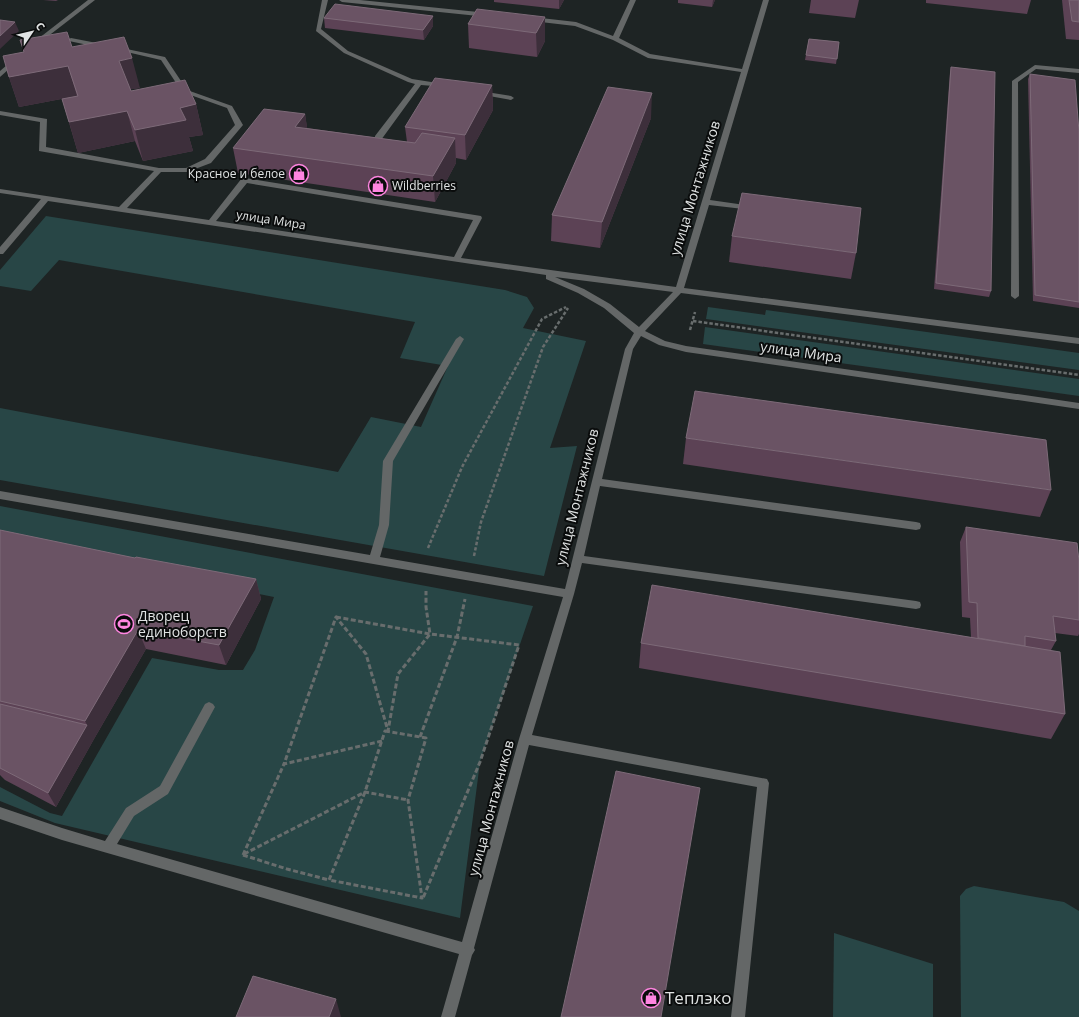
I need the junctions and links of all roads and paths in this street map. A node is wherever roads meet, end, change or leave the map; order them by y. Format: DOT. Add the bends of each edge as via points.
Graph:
graph roads {
  1 [pos="92,0"];
  2 [pos="325,0"];
  3 [pos="342,0"];
  4 [pos="633,0"];
  5 [pos="766,0"];
  6 [pos="498,16"];
  7 [pos="521,18"];
  8 [pos="615,39"];
  9 [pos="71,40"];
  10 [pos="32,46"];
  11 [pos="8,59"];
  12 [pos="1079,71"];
  13 [pos="745,72"];
  14 [pos="0,75"];
  15 [pos="420,82"];
  16 [pos="450,87"];
  17 [pos="473,91"];
  18 [pos="510,98"];
  19 [pos="0,113"];
  20 [pos="378,138"];
  21 [pos="159,170"];
  22 [pos="0,191"];
  23 [pos="46,198"];
  24 [pos="706,202"];
  25 [pos="120,209"];
  26 [pos="761,209"];
  27 [pos="211,223"];
  28 [pos="0,252"];
  29 [pos="456,260"];
  30 [pos="538,272"];
  31 [pos="680,290"];
  32 [pos="1015,296"];
  33 [pos="696,305"];
  34 [pos="693,321"];
  35 [pos="639,332"];
  36 [pos="689,335"];
  37 [pos="460,339"];
  38 [pos="1079,341"];
  39 [pos="1079,375"];
  40 [pos="1079,406"];
  41 [pos="596,482"];
  42 [pos="0,495"];
  43 [pos="916,526"];
  44 [pos="578,559"];
  45 [pos="374,560"];
  46 [pos="425,569"];
  47 [pos="470,576"];
  48 [pos="569,594"];
  49 [pos="916,605"];
  50 [pos="336,617"];
  51 [pos="430,634"];
  52 [pos="457,637"];
  53 [pos="209,707"];
  54 [pos="388,731"];
  55 [pos="420,737"];
  56 [pos="526,739"];
  57 [pos="382,741"];
  58 [pos="284,764"];
  59 [pos="365,792"];
  60 [pos="408,800"];
  61 [pos="0,813"];
  62 [pos="108,847"];
  63 [pos="243,855"];
  64 [pos="329,881"];
  65 [pos="422,898"];
  66 [pos="468,950"];
  67 [pos="448,1017"];
  68 [pos="738,1017"];
  1 -- 10 [label="street"];
  2 -- 15 [label="street" via="318,30 346,52"];
  3 -- 6 [label="street"];
  4 -- 8 [label="street"];
  5 -- 13 [label="street, улица Монтажников"];
  7 -- 8 [label="street" via="576,24"];
  8 -- 13 [label="street" via="648,56"];
  9 -- 21 [label="street" via="163,58 184,91 230,107 239,126 208,161 187,170"];
  11 -- 14 [label="street" via="18,58"];
  12 -- 32 [label="street" via="1035,67 1015,82"];
  13 -- 24 [label="street, улица Монтажников"];
  15 -- 16 [label="street"];
  15 -- 20 [label="street"];
  17 -- 18 [label="street"];
  19 -- 21 [label="street" via="44,121 42,148"];
  21 -- 25 [label="street"];
  22 -- 23 [label="street, улица Мира"];
  23 -- 25 [label="street, улица Мира"];
  23 -- 28 [label="street"];
  24 -- 26 [label="street"];
  24 -- 31 [label="street, улица Монтажников"];
  25 -- 27 [label="street, улица Мира"];
  27 -- 29 [label="street, улица Мира"];
  27 -- 29 [label="street" via="245,180 478,218"];
  29 -- 30 [label="street, улица Мира"];
  30 -- 31 [label="street, улица Мира"];
  30 -- 35 [label="street, улица Мира" via="607,306"];
  31 -- 35 [label="street, улица Монтажников"];
  31 -- 38 [label="street, улица Мира"];
  33 -- 34 [label="path"];
  34 -- 36 [label="path"];
  34 -- 39 [label="path"];
  35 -- 40 [label="street, улица Мира" via="662,343 686,349"];
  35 -- 41 [label="street, улица Монтажников" via="629,349"];
  37 -- 45 [label="street" via="388,461 384,525"];
  41 -- 43 [label="street"];
  41 -- 44 [label="street, улица Монтажников"];
  42 -- 45 [label="street"];
  44 -- 48 [label="street, улица Монтажников"];
  44 -- 49 [label="street"];
  45 -- 46 [label="street"];
  46 -- 47 [label="street"];
  46 -- 47 [label="path" via="429,544 462,467 542,319 569,306 543,348 481,522"];
  46 -- 51 [label="path"];
  47 -- 48 [label="street"];
  47 -- 52 [label="path"];
  48 -- 56 [label="street, улица Монтажников"];
  50 -- 51 [label="path"];
  50 -- 54 [label="path" via="366,654"];
  50 -- 58 [label="path"];
  51 -- 52 [label="path"];
  51 -- 54 [label="path" via="398,674"];
  52 -- 55 [label="path"];
  52 -- 65 [label="path" via="519,645 480,762"];
  53 -- 62 [label="street" via="164,790 130,812"];
  54 -- 55 [label="path"];
  54 -- 57 [label="path" via="385,731"];
  55 -- 60 [label="path" via="426,738"];
  56 -- 66 [label="street, улица Монтажников"];
  56 -- 68 [label="street" via="763,783"];
  57 -- 58 [label="path"];
  57 -- 59 [label="path"];
  58 -- 63 [label="path"];
  59 -- 60 [label="path"];
  59 -- 63 [label="path"];
  59 -- 64 [label="path"];
  60 -- 65 [label="path"];
  61 -- 62 [label="street"];
  62 -- 66 [label="street"];
  63 -- 64 [label="path" via="272,866"];
  64 -- 65 [label="path"];
  66 -- 67 [label="street, улица Монтажников"];
}
